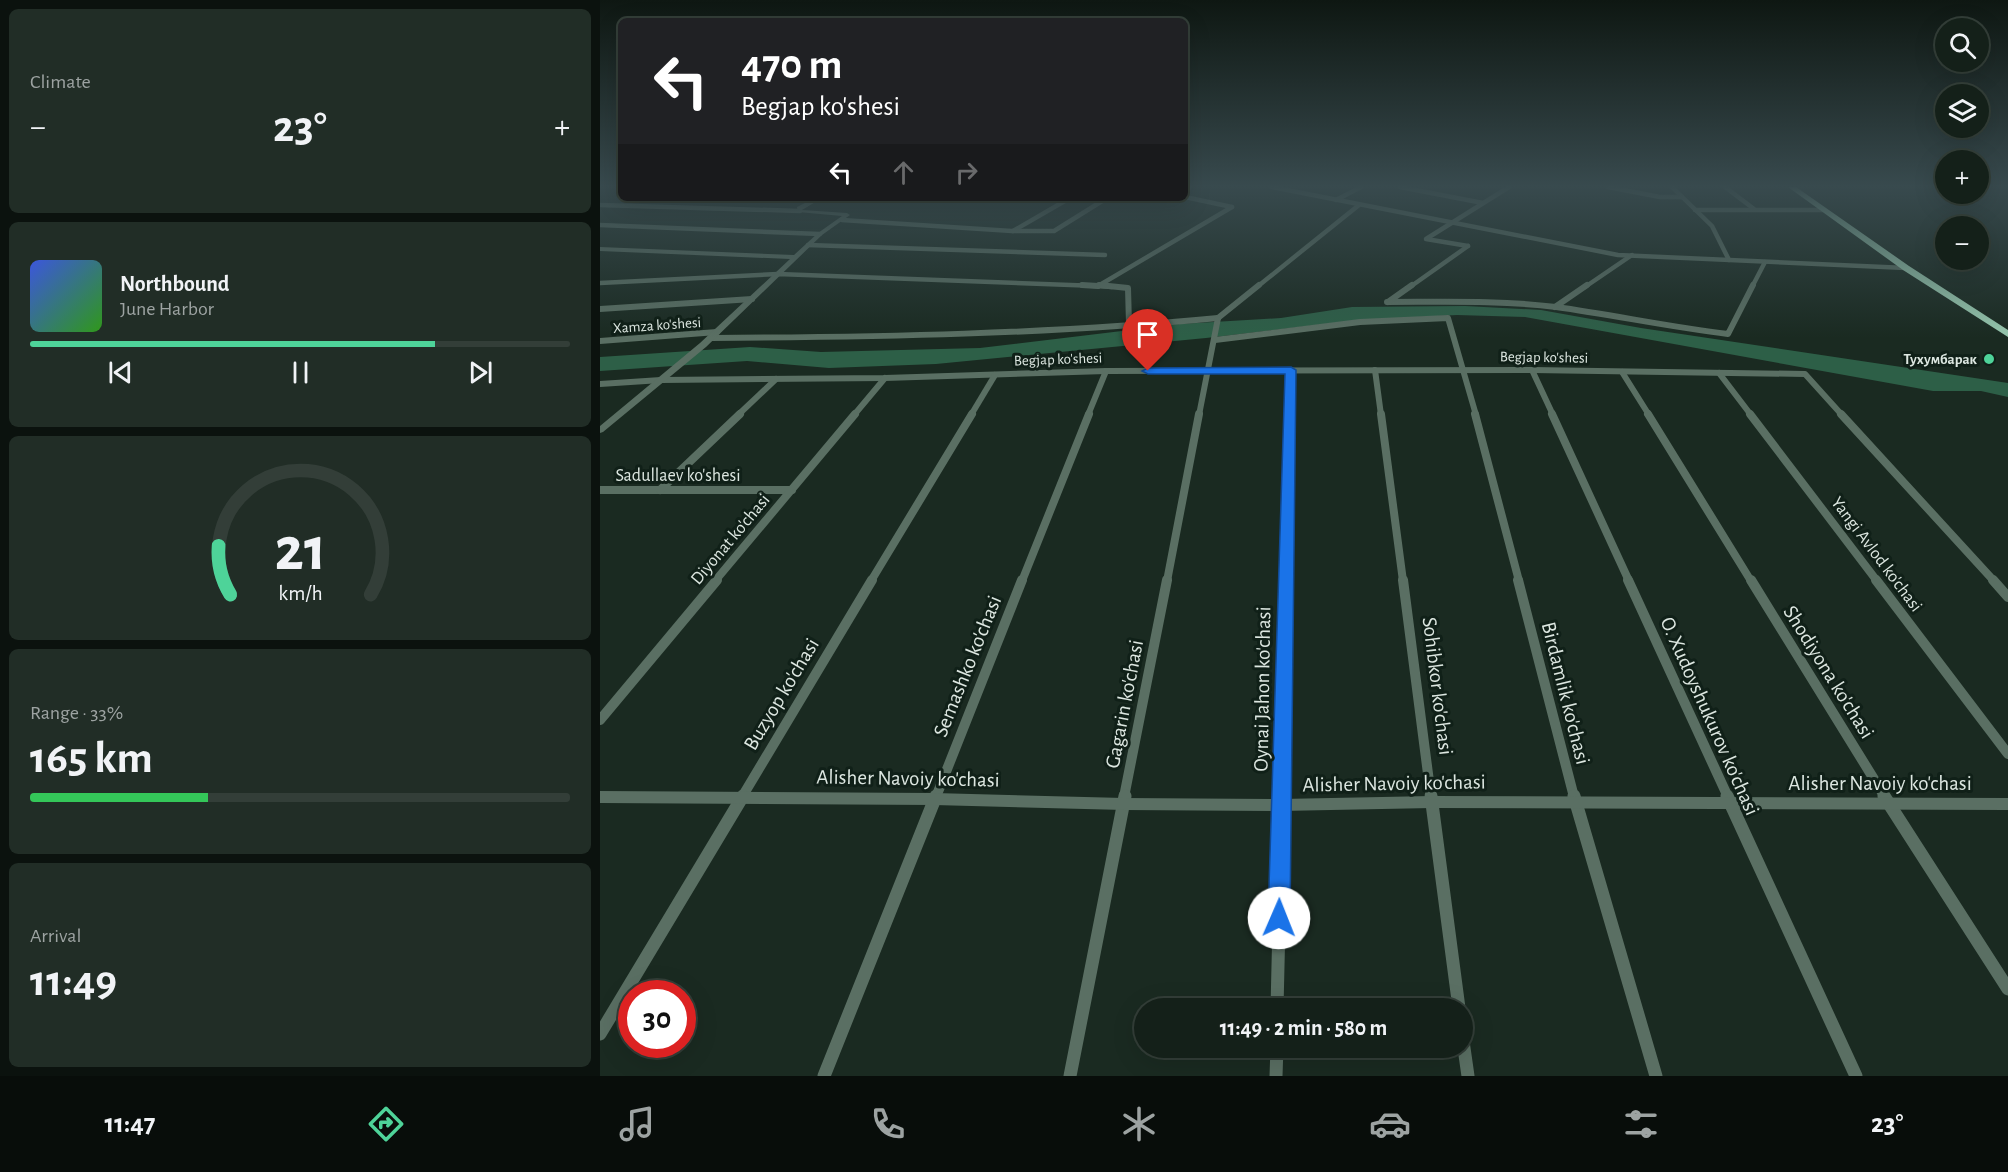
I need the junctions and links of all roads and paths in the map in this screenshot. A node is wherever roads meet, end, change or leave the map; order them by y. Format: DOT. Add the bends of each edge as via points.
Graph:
graph roads {
  1 [pos="816,237"];
  2 [pos="1181,237"];
  3 [pos="1320,237"];
  4 [pos="1429,237"];
  5 [pos="1525,237"];
  6 [pos="1718,237"];
  7 [pos="1863,237"];
  8 [pos="808,245"];
  9 [pos="600,249"];
  10 [pos="1105,255"];
  11 [pos="1632,255"];
  12 [pos="796,257"];
  13 [pos="1729,260"];
  14 [pos="1765,262"];
  15 [pos="1906,267"];
  16 [pos="778,274"];
  17 [pos="600,283"];
  18 [pos="1098,286"];
  19 [pos="752,299"];
  20 [pos="1555,307"];
  21 [pos="600,309"];
  22 [pos="1218,320"];
  23 [pos="1129,324"];
  24 [pos="717,332"];
  25 [pos="2008,334"];
  26 [pos="711,338"];
  27 [pos="1216,339"];
  28 [pos="600,341"];
  29 [pos="1291,370"];
  30 [pos="1375,370"];
  31 [pos="1464,370"];
  32 [pos="1532,370"];
  33 [pos="1106,371"];
  34 [pos="1209,371"];
  35 [pos="1622,372"];
  36 [pos="1719,373"];
  37 [pos="1805,374"];
  38 [pos="995,375"];
  39 [pos="885,378"];
  40 [pos="776,379"];
  41 [pos="662,380"];
  42 [pos="600,384"];
  43 [pos="600,430"];
  44 [pos="600,490"];
  45 [pos="660,490"];
  46 [pos="792,490"];
  47 [pos="2008,597"];
  48 [pos="600,720"];
  49 [pos="2008,754"];
  50 [pos="600,797"];
  51 [pos="742,798"];
  52 [pos="934,799"];
  53 [pos="1432,801"];
  54 [pos="1576,803"];
  55 [pos="1729,803"];
  56 [pos="1124,804"];
  57 [pos="1889,804"];
  58 [pos="2008,804"];
  59 [pos="1281,805"];
  60 [pos="2008,989"];
  61 [pos="1277,998"];
  62 [pos="1458,998"];
  63 [pos="600,1034"];
  64 [pos="1277,1058"];
  65 [pos="1465,1058"];
  66 [pos="824,1076"];
  67 [pos="1070,1076"];
  68 [pos="1276,1076"];
  69 [pos="1468,1076"];
  70 [pos="1656,1076"];
  71 [pos="1856,1076"];
  1 -- 8 [label="street"];
  2 -- 18 [label="street"];
  3 -- 22 [label="street"];
  4 -- 20 [label="street" via="1426,239 1468,246 1387,302"];
  5 -- 11 [label="street"];
  6 -- 13 [label="street"];
  7 -- 15 [label="highway"];
  8 -- 10 [label="street"];
  8 -- 12 [label="street"];
  9 -- 12 [label="street"];
  11 -- 13 [label="street"];
  11 -- 20 [label="street"];
  12 -- 16 [label="street"];
  13 -- 14 [label="street"];
  14 -- 15 [label="street"];
  14 -- 20 [label="street" via="1728,334"];
  15 -- 25 [label="highway"];
  16 -- 17 [label="street"];
  16 -- 18 [label="street"];
  16 -- 19 [label="street"];
  18 -- 23 [label="street" via="1128,288"];
  19 -- 21 [label="street"];
  19 -- 24 [label="street"];
  22 -- 23 [label="street"];
  22 -- 27 [label="street, Gagarin ko'chasi"];
  23 -- 26 [label="street" via="857,337"];
  24 -- 26 [label="street"];
  24 -- 28 [label="street, Xamza ko'shesi"];
  26 -- 41 [label="street"];
  27 -- 31 [label="street, Birdamlik ko'chasi" via="1369,321 1448,318"];
  27 -- 34 [label="street, Gagarin ko'chasi"];
  29 -- 30 [label="street, Begjap ko'shesi"];
  29 -- 34 [label="street, Begjap ko'shesi"];
  29 -- 59 [label="street, Oynai Jahon ko'chasi"];
  30 -- 31 [label="street, Begjap ko'shesi"];
  30 -- 53 [label="street, Sohibkor ko'chasi"];
  31 -- 32 [label="street, Begjap ko'shesi"];
  31 -- 54 [label="street, Birdamlik ko'chasi"];
  32 -- 35 [label="street, Begjap ko'shesi"];
  32 -- 55 [label="street, O. Xudoyshukurov ko'chasi"];
  33 -- 34 [label="street, Begjap ko'shesi"];
  33 -- 38 [label="street, Begjap ko'shesi"];
  33 -- 52 [label="street, Semashko ko'chasi"];
  34 -- 56 [label="street, Gagarin ko'chasi"];
  35 -- 36 [label="street, Begjap ko'shesi"];
  35 -- 57 [label="street, Shodiyona ko'chasi"];
  36 -- 37 [label="street, Begjap ko'shesi"];
  36 -- 49 [label="street, Yangi Avlod ko'chasi"];
  37 -- 47 [label="street"];
  38 -- 39 [label="street, Begjap ko'shesi"];
  38 -- 51 [label="street, Buzyop ko'chasi"];
  39 -- 40 [label="street, Begjap ko'shesi"];
  39 -- 46 [label="street, Diyonat ko'chasi"];
  40 -- 41 [label="street, Begjap ko'shesi"];
  40 -- 45 [label="street"];
  41 -- 42 [label="street, Begjap ko'shesi"];
  41 -- 43 [label="street"];
  44 -- 45 [label="street, Sadullaev ko'shesi"];
  45 -- 46 [label="street, Sadullaev ko'shesi"];
  46 -- 48 [label="street, Diyonat ko'chasi"];
  50 -- 51 [label="street, Alisher Navoiy ko'chasi"];
  51 -- 52 [label="street, Alisher Navoiy ko'chasi"];
  51 -- 63 [label="street, Buzyop ko'chasi"];
  52 -- 56 [label="street, Alisher Navoiy ko'chasi"];
  52 -- 66 [label="street, Semashko ko'chasi"];
  53 -- 54 [label="street, Alisher Navoiy ko'chasi"];
  53 -- 59 [label="street, Alisher Navoiy ko'chasi"];
  53 -- 62 [label="street, Sohibkor ko'chasi"];
  54 -- 55 [label="street, Alisher Navoiy ko'chasi"];
  54 -- 70 [label="street, Birdamlik ko'chasi"];
  55 -- 57 [label="street, Alisher Navoiy ko'chasi"];
  55 -- 71 [label="street, O. Xudoyshukurov ko'chasi"];
  56 -- 59 [label="street, Alisher Navoiy ko'chasi"];
  56 -- 67 [label="street, Gagarin ko'chasi"];
  57 -- 58 [label="street, Alisher Navoiy ko'chasi"];
  57 -- 60 [label="street, Shodiyona ko'chasi"];
  59 -- 61 [label="street, Oynai Jahon ko'chasi"];
  64 -- 68 [label="street"];
  65 -- 69 [label="street"];
}
